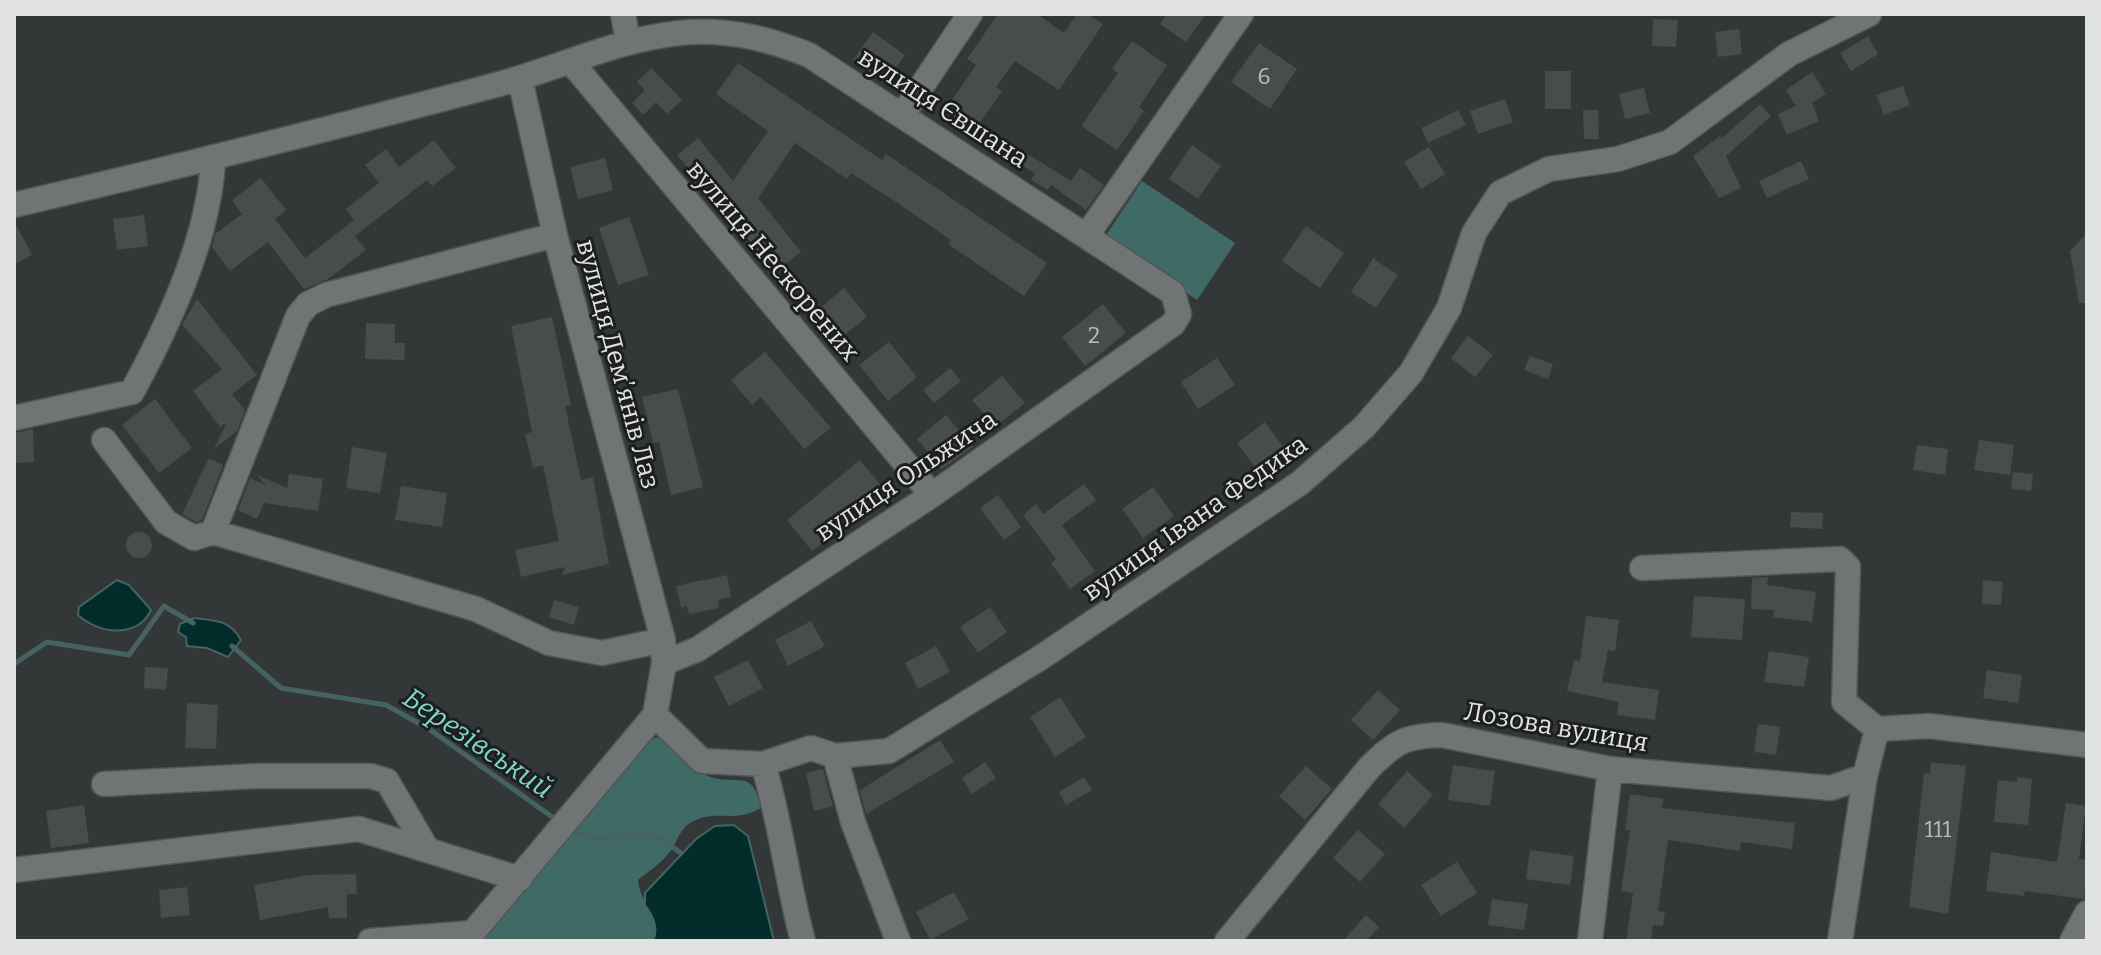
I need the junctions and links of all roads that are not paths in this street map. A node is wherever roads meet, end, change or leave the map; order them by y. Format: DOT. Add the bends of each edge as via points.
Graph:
graph roads {
  1 [pos="623,14"];
  2 [pos="970,14"];
  3 [pos="1241,14"];
  4 [pos="1869,14"];
  5 [pos="689,23"];
  6 [pos="628,41"];
  7 [pos="572,63"];
  8 [pos="520,79"];
  9 [pos="903,114"];
  10 [pos="213,159"];
  11 [pos="14,205"];
  12 [pos="555,235"];
  13 [pos="1087,235"];
  14 [pos="1173,324"];
  15 [pos="14,418"];
  16 [pos="104,440"];
  17 [pos="932,495"];
  18 [pos="213,532"];
  19 [pos="1642,568"];
  20 [pos="663,652"];
  21 [pos="655,715"];
  22 [pos="1877,729"];
  23 [pos="2087,745"];
  24 [pos="835,756"];
  25 [pos="763,764"];
  26 [pos="1610,769"];
  27 [pos="1865,776"];
  28 [pos="104,784"];
  29 [pos="427,849"];
  30 [pos="14,870"];
  31 [pos="520,879"];
  32 [pos="2087,913"];
  33 [pos="469,937"];
  34 [pos="1846,938"];
  35 [pos="370,941"];
  36 [pos="803,941"];
  37 [pos="898,941"];
  38 [pos="1227,941"];
  39 [pos="1590,941"];
  40 [pos="2072,941"];
  1 -- 6 [label="street"];
  2 -- 9 [label="street"];
  3 -- 13 [label="street"];
  4 -- 24 [label="street, вулиця Івана Федика" via="1789,54 1670,142 1618,159 1549,169 1500,193 1474,233 1432,342 1411,373 1335,455 1040,658 889,751"];
  5 -- 6 [label="street, вулиця Євшана"];
  5 -- 9 [label="street, вулиця Євшана" via="767,38 809,55"];
  6 -- 7 [label="street, вулиця Євшана"];
  7 -- 8 [label="street, вулиця Євшана"];
  7 -- 17 [label="street, вулиця Нескорених"];
  8 -- 10 [label="street, вулиця Євшана"];
  8 -- 12 [label="street, вулиця Демʼянів Лаз"];
  9 -- 13 [label="street, вулиця Євшана"];
  10 -- 11 [label="street, вулиця Євшана"];
  10 -- 15 [label="street" via="211,192 168,325 132,392"];
  12 -- 18 [label="street" via="308,304 298,316"];
  12 -- 20 [label="street, вулиця Демʼянів Лаз"];
  13 -- 14 [label="street, вулиця Євшана" via="1173,293 1179,314"];
  14 -- 17 [label="street, вулиця Ольжича"];
  16 -- 18 [label="street, вулиця Ольжича" via="166,522 194,538"];
  17 -- 20 [label="street, вулиця Ольжича" via="698,649"];
  18 -- 20 [label="street, вулиця Ольжича" via="476,609 549,643 602,653"];
  19 -- 22 [label="street" via="1840,559 1848,567 1844,702"];
  20 -- 21 [label="street"];
  21 -- 25 [label="street, вулиця Івана Федика" via="702,761"];
  21 -- 31 [label="street"];
  22 -- 23 [label="street" via="1929,726"];
  22 -- 27 [label="street"];
  24 -- 25 [label="street, вулиця Івана Федика" via="811,748"];
  24 -- 37 [label="street" via="853,822"];
  25 -- 36 [label="street"];
  26 -- 27 [label="street, Лозова вулиця" via="1831,788"];
  26 -- 38 [label="street, Лозова вулиця" via="1442,735 1394,743"];
  26 -- 39 [label="street"];
  27 -- 34 [label="street"];
  28 -- 29 [label="street" via="371,776 387,781"];
  29 -- 30 [label="street" via="359,829"];
  29 -- 31 [label="street"];
  31 -- 33 [label="street"];
  32 -- 40 [label="street"];
  33 -- 35 [label="street"];
}
